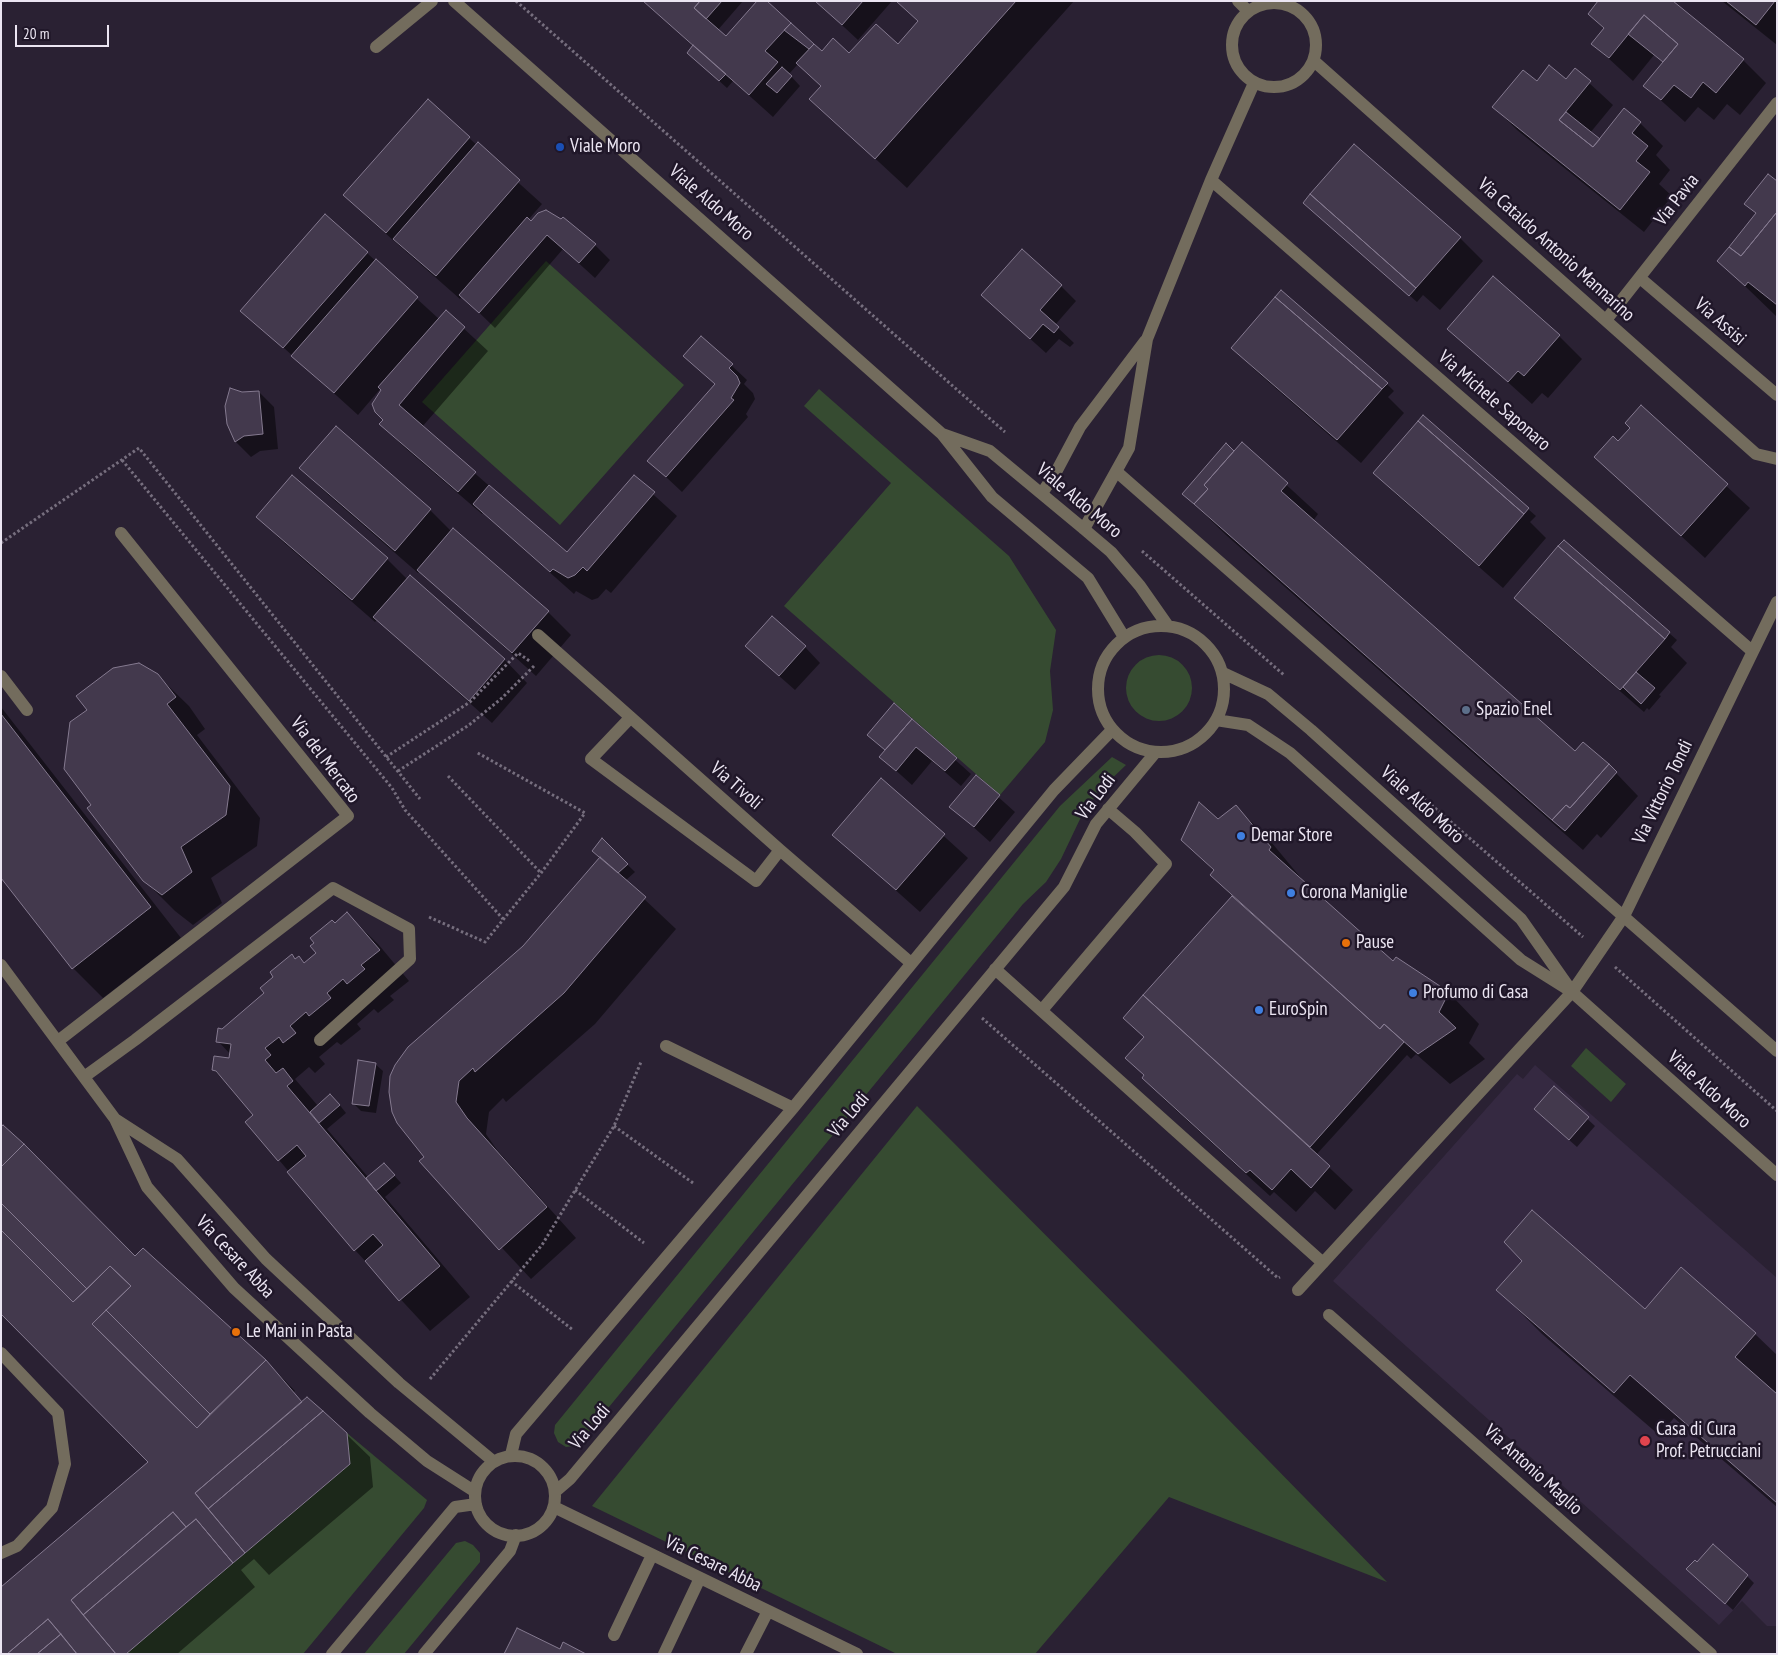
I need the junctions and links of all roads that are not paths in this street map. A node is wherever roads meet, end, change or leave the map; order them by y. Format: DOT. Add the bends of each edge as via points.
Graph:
graph roads {
  1 [pos="432,1"];
  2 [pos="454,1"];
  3 [pos="1238,1"];
  4 [pos="1293,4"];
  5 [pos="1248,11"];
  6 [pos="376,47"];
  7 [pos="1314,61"];
  8 [pos="1254,83"];
  9 [pos="1777,103"];
  10 [pos="1211,180"];
  11 [pos="1640,278"];
  12 [pos="1606,320"];
  13 [pos="1147,339"];
  14 [pos="1777,395"];
  15 [pos="942,434"];
  16 [pos="1777,459"];
  17 [pos="1117,472"];
  18 [pos="1042,493"];
  19 [pos="1084,529"];
  20 [pos="122,534"];
  21 [pos="1777,602"];
  22 [pos="1168,626"];
  23 [pos="538,635"];
  24 [pos="1124,637"];
  25 [pos="1752,651"];
  26 [pos="1222,673"];
  27 [pos="1,676"];
  28 [pos="27,710"];
  29 [pos="630,718"];
  30 [pos="1216,720"];
  31 [pos="1112,730"];
  32 [pos="1155,753"];
  33 [pos="1108,809"];
  34 [pos="780,850"];
  35 [pos="1624,916"];
  36 [pos="912,963"];
  37 [pos="1,965"];
  38 [pos="995,968"];
  39 [pos="1572,992"];
  40 [pos="1042,1010"];
  41 [pos="320,1040"];
  42 [pos="58,1041"];
  43 [pos="666,1046"];
  44 [pos="1777,1051"];
  45 [pos="84,1077"];
  46 [pos="793,1108"];
  47 [pos="115,1119"];
  48 [pos="1777,1175"];
  49 [pos="1323,1263"];
  50 [pos="1298,1290"];
  51 [pos="1330,1314"];
  52 [pos="1,1353"];
  53 [pos="511,1455"];
  54 [pos="494,1461"];
  55 [pos="474,1491"];
  56 [pos="556,1491"];
  57 [pos="476,1504"];
  58 [pos="554,1507"];
  59 [pos="516,1535"];
  60 [pos="1,1553"];
  61 [pos="652,1555"];
  62 [pos="700,1578"];
  63 [pos="768,1611"];
  64 [pos="614,1635"];
  65 [pos="332,1654"];
  66 [pos="424,1654"];
  67 [pos="664,1654"];
  68 [pos="746,1654"];
  69 [pos="857,1654"];
  70 [pos="1711,1654"];
  1 -- 6 [label="street"];
  2 -- 15 [label="street, Viale Aldo Moro"];
  3 -- 5 [label="street"];
  4 -- 5 [label="street" via="1262,4"];
  4 -- 7 [label="street" via="1313,29 1317,45"];
  5 -- 8 [label="street" via="1237,23 1231,40 1232,57 1240,72"];
  7 -- 8 [label="street" via="1304,76 1289,85 1271,88"];
  7 -- 12 [label="street, Via Cataldo Antonio Mannarino"];
  8 -- 10 [label="street"];
  9 -- 11 [label="street, Via Pavia"];
  10 -- 13 [label="street"];
  10 -- 25 [label="street, Via Michele Saponaro"];
  11 -- 12 [label="street, Via Pavia"];
  11 -- 14 [label="street, Via Assisi"];
  12 -- 16 [label="street, Via Cataldo Antonio Mannarino" via="1756,454"];
  13 -- 17 [label="street" via="1129,448"];
  13 -- 18 [label="street" via="1080,427"];
  15 -- 18 [label="street, Viale Aldo Moro" via="990,451"];
  15 -- 24 [label="street, Viale Aldo Moro" via="992,498 1088,578"];
  17 -- 19 [label="street"];
  17 -- 35 [label="street"];
  18 -- 19 [label="street, Viale Aldo Moro"];
  19 -- 22 [label="street, Viale Aldo Moro" via="1134,579"];
  20 -- 42 [label="street, Via del Mercato" via="348,816"];
  21 -- 25 [label="street, Via Vittorio Tondi"];
  22 -- 24 [label="street" via="1145,627"];
  22 -- 26 [label="street" via="1192,634 1211,650"];
  23 -- 29 [label="street, Via Tivoli"];
  24 -- 31 [label="street" via="1102,664 1097,698"];
  25 -- 35 [label="street, Via Vittorio Tondi"];
  26 -- 30 [label="street" via="1224,698"];
  26 -- 39 [label="street, Viale Aldo Moro" via="1268,694 1290,712 1521,919"];
  27 -- 28 [label="street"];
  29 -- 34 [label="street, Via Tivoli"];
  29 -- 34 [label="street" via="591,759 756,881"];
  30 -- 32 [label="street" via="1201,739 1180,750"];
  30 -- 39 [label="street, Viale Aldo Moro" via="1248,725 1290,753 1521,960"];
  31 -- 32 [label="street" via="1132,746"];
  31 -- 36 [label="street, Via Lodi" via="1054,790"];
  32 -- 33 [label="street, Via Lodi"];
  33 -- 38 [label="street, Via Lodi" via="1096,824 1064,887"];
  33 -- 40 [label="street" via="1136,832 1166,864"];
  34 -- 36 [label="street, Via Tivoli"];
  35 -- 39 [label="street, Via Vittorio Tondi"];
  35 -- 44 [label="street"];
  36 -- 46 [label="street, Via Lodi"];
  37 -- 42 [label="street, Via Cesare Abba"];
  38 -- 40 [label="street"];
  38 -- 56 [label="street, Via Lodi" via="570,1479"];
  39 -- 48 [label="street, Viale Aldo Moro"];
  39 -- 49 [label="street"];
  40 -- 49 [label="street"];
  41 -- 45 [label="street" via="410,959 409,929 333,888"];
  42 -- 45 [label="street, Via Cesare Abba"];
  43 -- 46 [label="street"];
  45 -- 47 [label="street, Via Cesare Abba"];
  46 -- 53 [label="street, Via Lodi" via="516,1434"];
  47 -- 54 [label="street, Via Cesare Abba" via="177,1160 266,1258 399,1382"];
  47 -- 55 [label="street, Via Cesare Abba" via="147,1187 234,1288 370,1414 427,1461"];
  49 -- 50 [label="street"];
  51 -- 70 [label="street, Via Antonio Maglio"];
  52 -- 60 [label="street" via="58,1413 65,1464 52,1508 17,1546"];
  53 -- 54 [label="street"];
  53 -- 56 [label="street" via="525,1456 540,1463"];
  54 -- 55 [label="street" via="482,1472"];
  55 -- 57 [label="street"];
  56 -- 58 [label="street"];
  57 -- 59 [label="street" via="477,1511 490,1528 508,1536"];
  57 -- 65 [label="street" via="455,1507"];
  58 -- 59 [label="street" via="544,1524 529,1534"];
  58 -- 61 [label="street, Via Cesare Abba"];
  59 -- 66 [label="street" via="510,1551"];
  61 -- 62 [label="street, Via Cesare Abba"];
  61 -- 64 [label="street"];
  62 -- 63 [label="street, Via Cesare Abba"];
  62 -- 67 [label="street"];
  63 -- 68 [label="street"];
  63 -- 69 [label="street, Via Cesare Abba"];
}
